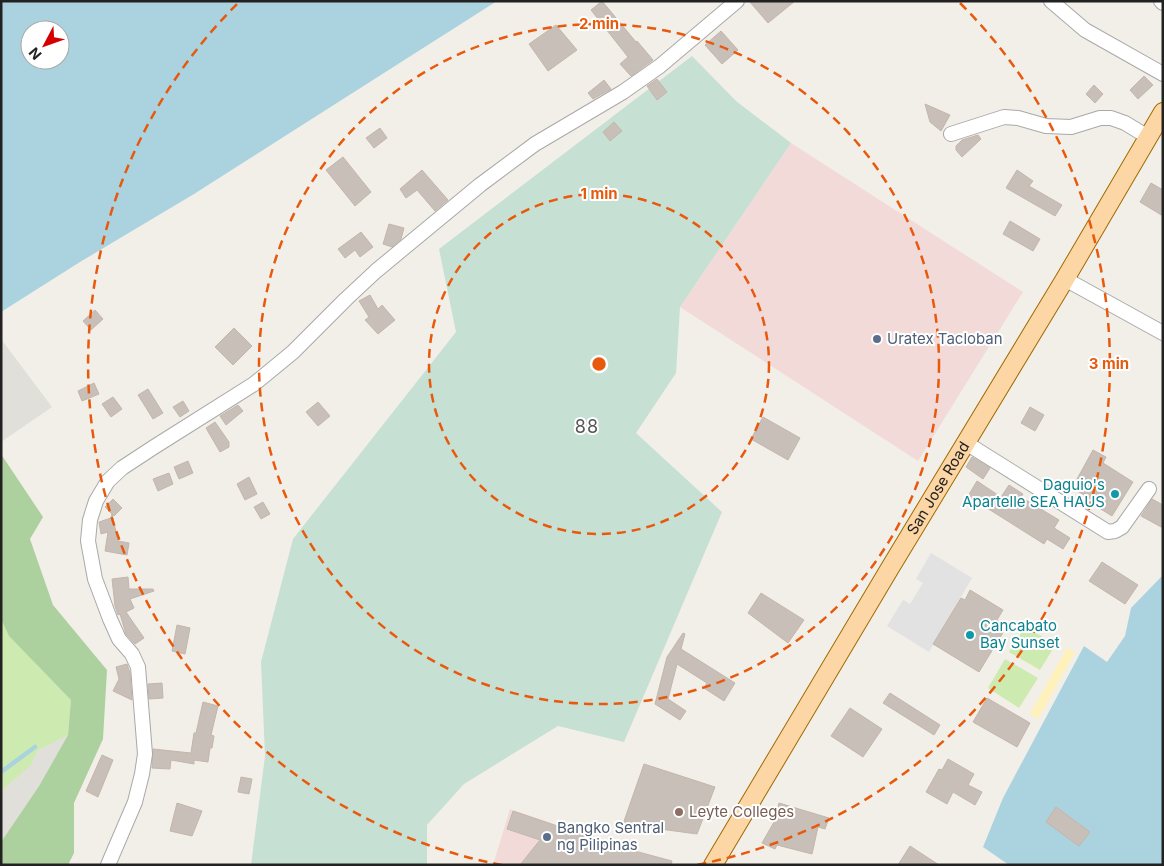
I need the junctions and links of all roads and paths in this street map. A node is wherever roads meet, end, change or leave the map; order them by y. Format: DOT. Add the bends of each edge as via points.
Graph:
graph roads {
  1 [pos="737,1"];
  2 [pos="1051,1"];
  3 [pos="1163,74"];
  4 [pos="1163,112"];
  5 [pos="951,134"];
  6 [pos="1148,137"];
  7 [pos="1065,279"];
  8 [pos="1163,333"];
  9 [pos="966,443"];
  10 [pos="1149,489"];
  11 [pos="108,865"];
  12 [pos="713,865"];
  1 -- 11 [label="street" via="660,66 535,144 472,191 376,272 293,352 254,384 154,446 108,481 96,501 88,541 95,579 110,619 138,667 145,754 135,802"];
  2 -- 3 [label="street" via="1085,30"];
  4 -- 6 [label="main road, San Jose Road"];
  5 -- 6 [label="street" via="1004,117 1046,126 1071,127 1111,118"];
  6 -- 7 [label="main road, San Jose Road"];
  7 -- 8 [label="street"];
  7 -- 9 [label="main road, San Jose Road"];
  9 -- 10 [label="street" via="1108,532 1122,527"];
  9 -- 12 [label="main road, San Jose Road"];
}
